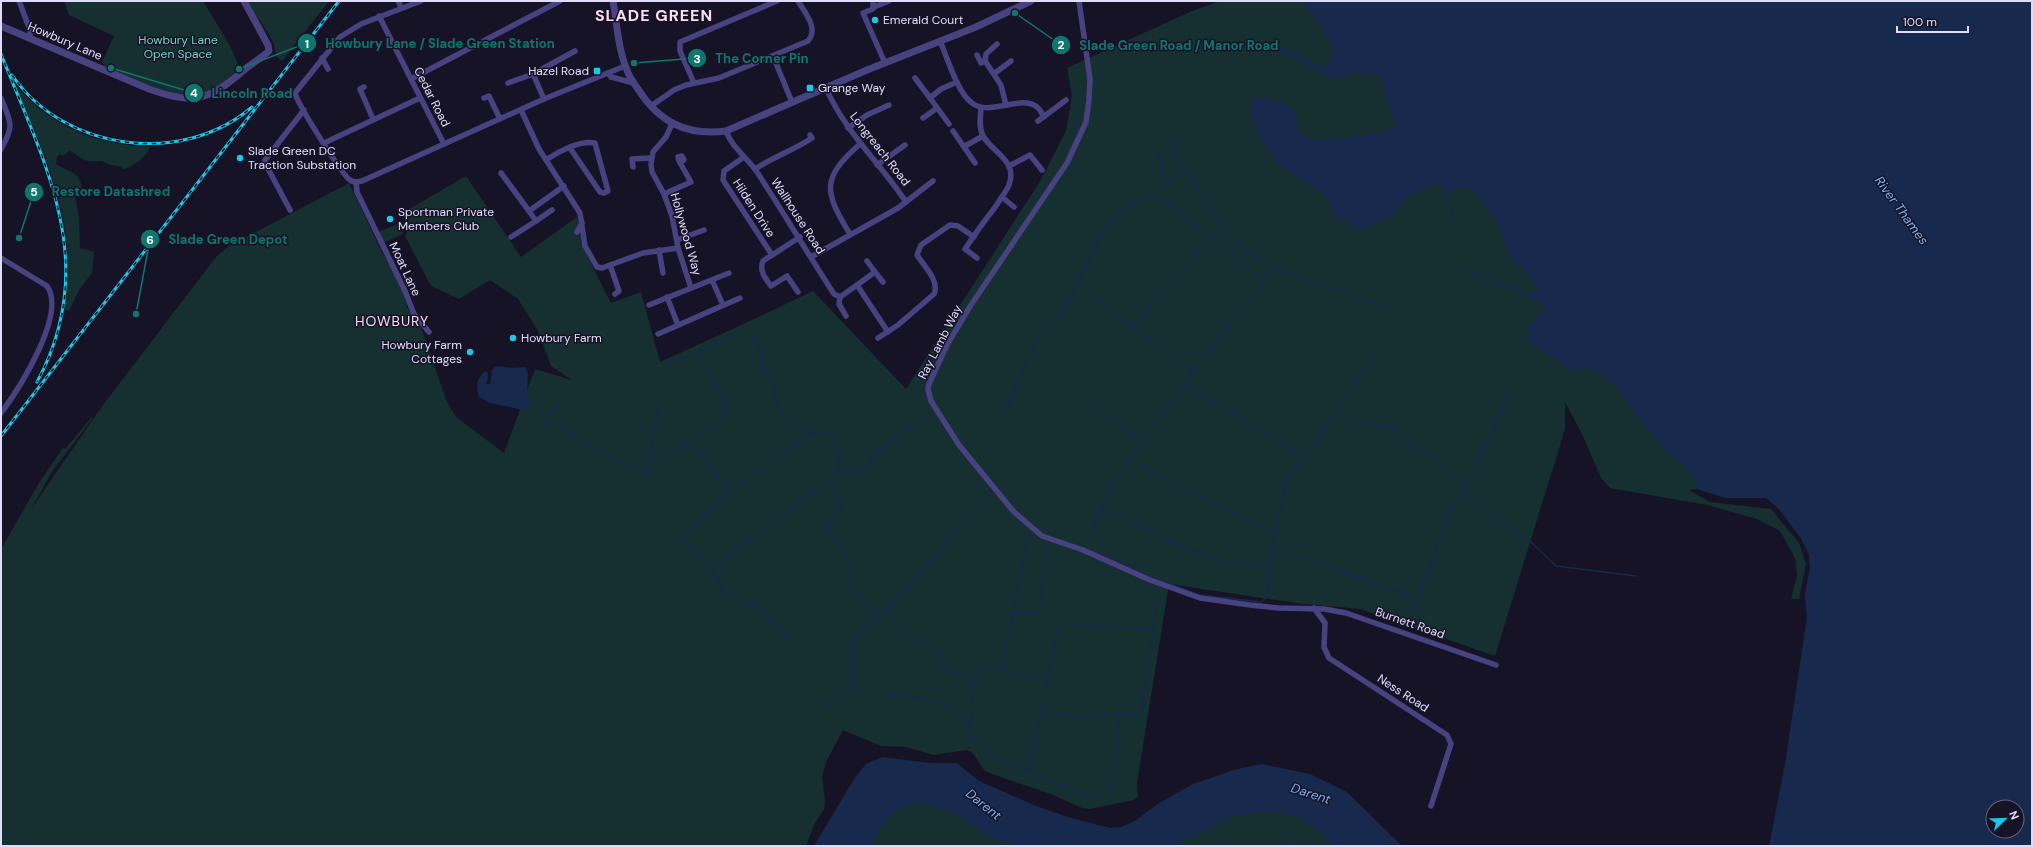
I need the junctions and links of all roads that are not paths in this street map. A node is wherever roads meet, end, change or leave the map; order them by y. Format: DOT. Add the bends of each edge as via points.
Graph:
graph roads {
  1 [pos="19,1"];
  2 [pos="244,1"];
  3 [pos="398,1"];
  4 [pos="422,1"];
  5 [pos="560,1"];
  6 [pos="613,1"];
  7 [pos="777,1"];
  8 [pos="798,1"];
  9 [pos="889,1"];
  10 [pos="1031,1"];
  11 [pos="1079,1"];
  12 [pos="873,4"];
  13 [pos="401,7"];
  14 [pos="379,16"];
  15 [pos="1,26"];
  16 [pos="30,38"];
  17 [pos="940,41"];
  18 [pos="997,44"];
  19 [pos="575,51"];
  20 [pos="977,55"];
  21 [pos="773,56"];
  22 [pos="322,58"];
  23 [pos="985,61"];
  24 [pos="885,62"];
  25 [pos="1011,62"];
  26 [pos="625,66"];
  27 [pos="328,69"];
  28 [pos="608,73"];
  29 [pos="995,73"];
  30 [pos="533,74"];
  31 [pos="915,78"];
  32 [pos="412,79"];
  33 [pos="957,82"];
  34 [pos="508,83"];
  35 [pos="634,83"];
  36 [pos="694,83"];
  37 [pos="826,88"];
  38 [pos="360,89"];
  39 [pos="1,98"];
  40 [pos="420,98"];
  41 [pos="484,98"];
  42 [pos="930,98"];
  43 [pos="544,99"];
  44 [pos="1066,100"];
  45 [pos="792,102"];
  46 [pos="888,105"];
  47 [pos="1006,105"];
  48 [pos="651,106"];
  49 [pos="937,108"];
  50 [pos="981,109"];
  51 [pos="304,110"];
  52 [pos="521,110"];
  53 [pos="1044,117"];
  54 [pos="923,118"];
  55 [pos="373,119"];
  56 [pos="500,119"];
  57 [pos="1038,121"];
  58 [pos="672,124"];
  59 [pos="949,124"];
  60 [pos="848,128"];
  61 [pos="726,131"];
  62 [pos="953,131"];
  63 [pos="984,136"];
  64 [pos="812,138"];
  65 [pos="324,143"];
  66 [pos="444,144"];
  67 [pos="860,144"];
  68 [pos="905,145"];
  69 [pos="965,146"];
  70 [pos="570,148"];
  71 [pos="1,149"];
  72 [pos="744,157"];
  73 [pos="651,158"];
  74 [pos="546,160"];
  75 [pos="681,162"];
  76 [pos="975,163"];
  77 [pos="877,165"];
  78 [pos="1009,166"];
  79 [pos="633,167"];
  80 [pos="755,169"];
  81 [pos="1042,170"];
  82 [pos="501,173"];
  83 [pos="933,181"];
  84 [pos="356,182"];
  85 [pos="564,186"];
  86 [pos="664,194"];
  87 [pos="1002,197"];
  88 [pos="906,202"];
  89 [pos="1014,207"];
  90 [pos="290,210"];
  91 [pos="552,210"];
  92 [pos="529,211"];
  93 [pos="536,221"];
  94 [pos="582,223"];
  95 [pos="704,230"];
  96 [pos="577,232"];
  97 [pos="850,234"];
  98 [pos="511,237"];
  99 [pos="800,237"];
  100 [pos="974,237"];
  101 [pos="677,240"];
  102 [pos="678,248"];
  103 [pos="659,250"];
  104 [pos="772,255"];
  105 [pos="812,257"];
  106 [pos="1,258"];
  107 [pos="977,258"];
  108 [pos="868,261"];
  109 [pos="610,266"];
  110 [pos="875,272"];
  111 [pos="663,273"];
  112 [pos="729,273"];
  113 [pos="712,280"];
  114 [pos="883,282"];
  115 [pos="857,285"];
  116 [pos="691,288"];
  117 [pos="798,292"];
  118 [pos="615,294"];
  119 [pos="667,297"];
  120 [pos="840,297"];
  121 [pos="740,298"];
  122 [pos="649,304"];
  123 [pos="723,305"];
  124 [pos="846,316"];
  125 [pos="678,325"];
  126 [pos="429,332"];
  127 [pos="888,332"];
  128 [pos="658,334"];
  129 [pos="878,338"];
  130 [pos="1,413"];
  131 [pos="1314,608"];
  132 [pos="1496,665"];
  133 [pos="1432,806"];
  1 -- 16 [label="street" via="30,30"];
  2 -- 16 [label="street, Howbury Lane" via="268,45 268,51 224,87 203,98 166,95 148,89"];
  3 -- 13 [label="street"];
  4 -- 13 [label="street"];
  5 -- 32 [label="street"];
  6 -- 26 [label="street"];
  7 -- 36 [label="street" via="680,42 680,51"];
  8 -- 21 [label="street" via="813,26 812,37"];
  9 -- 12 [label="street"];
  10 -- 17 [label="street"];
  11 -- 131 [label="street, Ray Lamb Way" via="1089,93 1086,122 1068,164 969,308 947,345 928,389 931,401 959,446 1014,512 1042,536 1200,598 1278,608"];
  12 -- 24 [label="street" via="873,9 863,13"];
  13 -- 14 [label="street"];
  14 -- 22 [label="street" via="340,37"];
  14 -- 32 [label="street, Cedar Road" via="388,38"];
  15 -- 16 [label="street, Howbury Lane"];
  17 -- 24 [label="street"];
  17 -- 33 [label="street"];
  18 -- 23 [label="street" via="986,54"];
  19 -- 30 [label="street"];
  20 -- 23 [label="street" via="981,63"];
  21 -- 36 [label="street" via="719,78"];
  21 -- 45 [label="street"];
  22 -- 27 [label="street"];
  22 -- 51 [label="street" via="296,92 296,97"];
  23 -- 29 [label="street"];
  24 -- 37 [label="street"];
  25 -- 29 [label="street"];
  26 -- 28 [label="street"];
  26 -- 35 [label="street"];
  28 -- 35 [label="street" via="611,77"];
  28 -- 43 [label="street"];
  29 -- 47 [label="street"];
  30 -- 34 [label="street"];
  30 -- 43 [label="street"];
  31 -- 42 [label="street"];
  32 -- 40 [label="street, Cedar Road"];
  33 -- 42 [label="street" via="941,89"];
  33 -- 50 [label="street" via="970,102"];
  35 -- 48 [label="street"];
  36 -- 48 [label="street" via="674,90"];
  37 -- 45 [label="street"];
  37 -- 60 [label="street, Longreach Road"];
  38 -- 55 [label="street"];
  39 -- 71 [label="street" via="11,129"];
  40 -- 55 [label="street"];
  40 -- 66 [label="street, Cedar Road"];
  41 -- 56 [label="street" via="489,96"];
  42 -- 49 [label="street"];
  43 -- 52 [label="street"];
  44 -- 53 [label="street"];
  45 -- 61 [label="street"];
  46 -- 60 [label="street"];
  47 -- 50 [label="street"];
  47 -- 53 [label="street" via="1036,106"];
  48 -- 58 [label="street"];
  49 -- 54 [label="street"];
  49 -- 59 [label="street"];
  50 -- 63 [label="street" via="980,127"];
  51 -- 65 [label="street"];
  51 -- 90 [label="street" via="265,160"];
  52 -- 56 [label="street"];
  52 -- 74 [label="street"];
  53 -- 57 [label="street"];
  55 -- 65 [label="street"];
  56 -- 66 [label="street"];
  58 -- 61 [label="street" via="697,132"];
  58 -- 73 [label="street"];
  60 -- 67 [label="street, Longreach Road"];
  61 -- 72 [label="street, Wallhouse Road" via="729,140"];
  62 -- 69 [label="street"];
  63 -- 69 [label="street"];
  63 -- 78 [label="street" via="1005,158"];
  64 -- 80 [label="street"];
  65 -- 84 [label="street" via="348,179"];
  66 -- 84 [label="street"];
  67 -- 77 [label="street, Longreach Road"];
  67 -- 97 [label="street" via="838,165 831,185 834,210"];
  68 -- 77 [label="street"];
  69 -- 76 [label="street"];
  70 -- 70 [label="street" via="600,192 608,191 595,143 587,141"];
  70 -- 74 [label="street"];
  72 -- 80 [label="street, Wallhouse Road"];
  72 -- 104 [label="street, Hilden Drive" via="724,171 723,180"];
  73 -- 79 [label="street" via="632,157"];
  73 -- 86 [label="street, Hollywood Way" via="652,172"];
  74 -- 85 [label="street"];
  75 -- 86 [label="street" via="692,184"];
  77 -- 88 [label="street, Longreach Road"];
  78 -- 81 [label="street" via="1030,155"];
  78 -- 87 [label="street" via="1009,185"];
  80 -- 99 [label="street, Wallhouse Road"];
  82 -- 92 [label="street"];
  83 -- 88 [label="street"];
  84 -- 126 [label="street, Moat Lane" via="360,198 406,291 414,314"];
  85 -- 92 [label="street"];
  85 -- 94 [label="street" via="580,213"];
  86 -- 101 [label="street, Hollywood Way"];
  87 -- 89 [label="street"];
  87 -- 100 [label="street"];
  88 -- 97 [label="street"];
  91 -- 93 [label="street"];
  92 -- 93 [label="street"];
  93 -- 98 [label="street"];
  94 -- 96 [label="street"];
  94 -- 109 [label="street" via="586,248 596,266"];
  95 -- 101 [label="street"];
  97 -- 105 [label="street"];
  99 -- 104 [label="street"];
  99 -- 105 [label="street, Wallhouse Road"];
  100 -- 107 [label="street" via="965,249"];
  100 -- 127 [label="street" via="958,226 950,225 921,245 917,255 936,282 936,289"];
  101 -- 102 [label="street, Hollywood Way"];
  102 -- 103 [label="street"];
  102 -- 116 [label="street, Hollywood Way"];
  103 -- 109 [label="street"];
  103 -- 111 [label="street"];
  104 -- 117 [label="street" via="763,261 761,267 771,286 787,276"];
  105 -- 120 [label="street, Wallhouse Road" via="834,294"];
  106 -- 130 [label="street" via="47,286 52,300 44,339 23,381"];
  108 -- 110 [label="street"];
  109 -- 118 [label="street" via="619,291"];
  110 -- 114 [label="street"];
  110 -- 115 [label="street"];
  112 -- 113 [label="street, Hollywood Way"];
  113 -- 116 [label="street, Hollywood Way"];
  113 -- 123 [label="street, Hollywood Way"];
  115 -- 120 [label="street"];
  115 -- 127 [label="street"];
  116 -- 119 [label="street, Hollywood Way"];
  119 -- 122 [label="street, Hollywood Way"];
  119 -- 125 [label="street"];
  120 -- 124 [label="street, Wallhouse Road" via="839,304"];
  121 -- 123 [label="street"];
  123 -- 125 [label="street"];
  125 -- 128 [label="street"];
  127 -- 129 [label="street"];
  131 -- 132 [label="street, Burnett Road" via="1345,612"];
  131 -- 133 [label="street, Ness Road" via="1325,623 1324,647 1329,658 1447,735 1451,744"];
}
